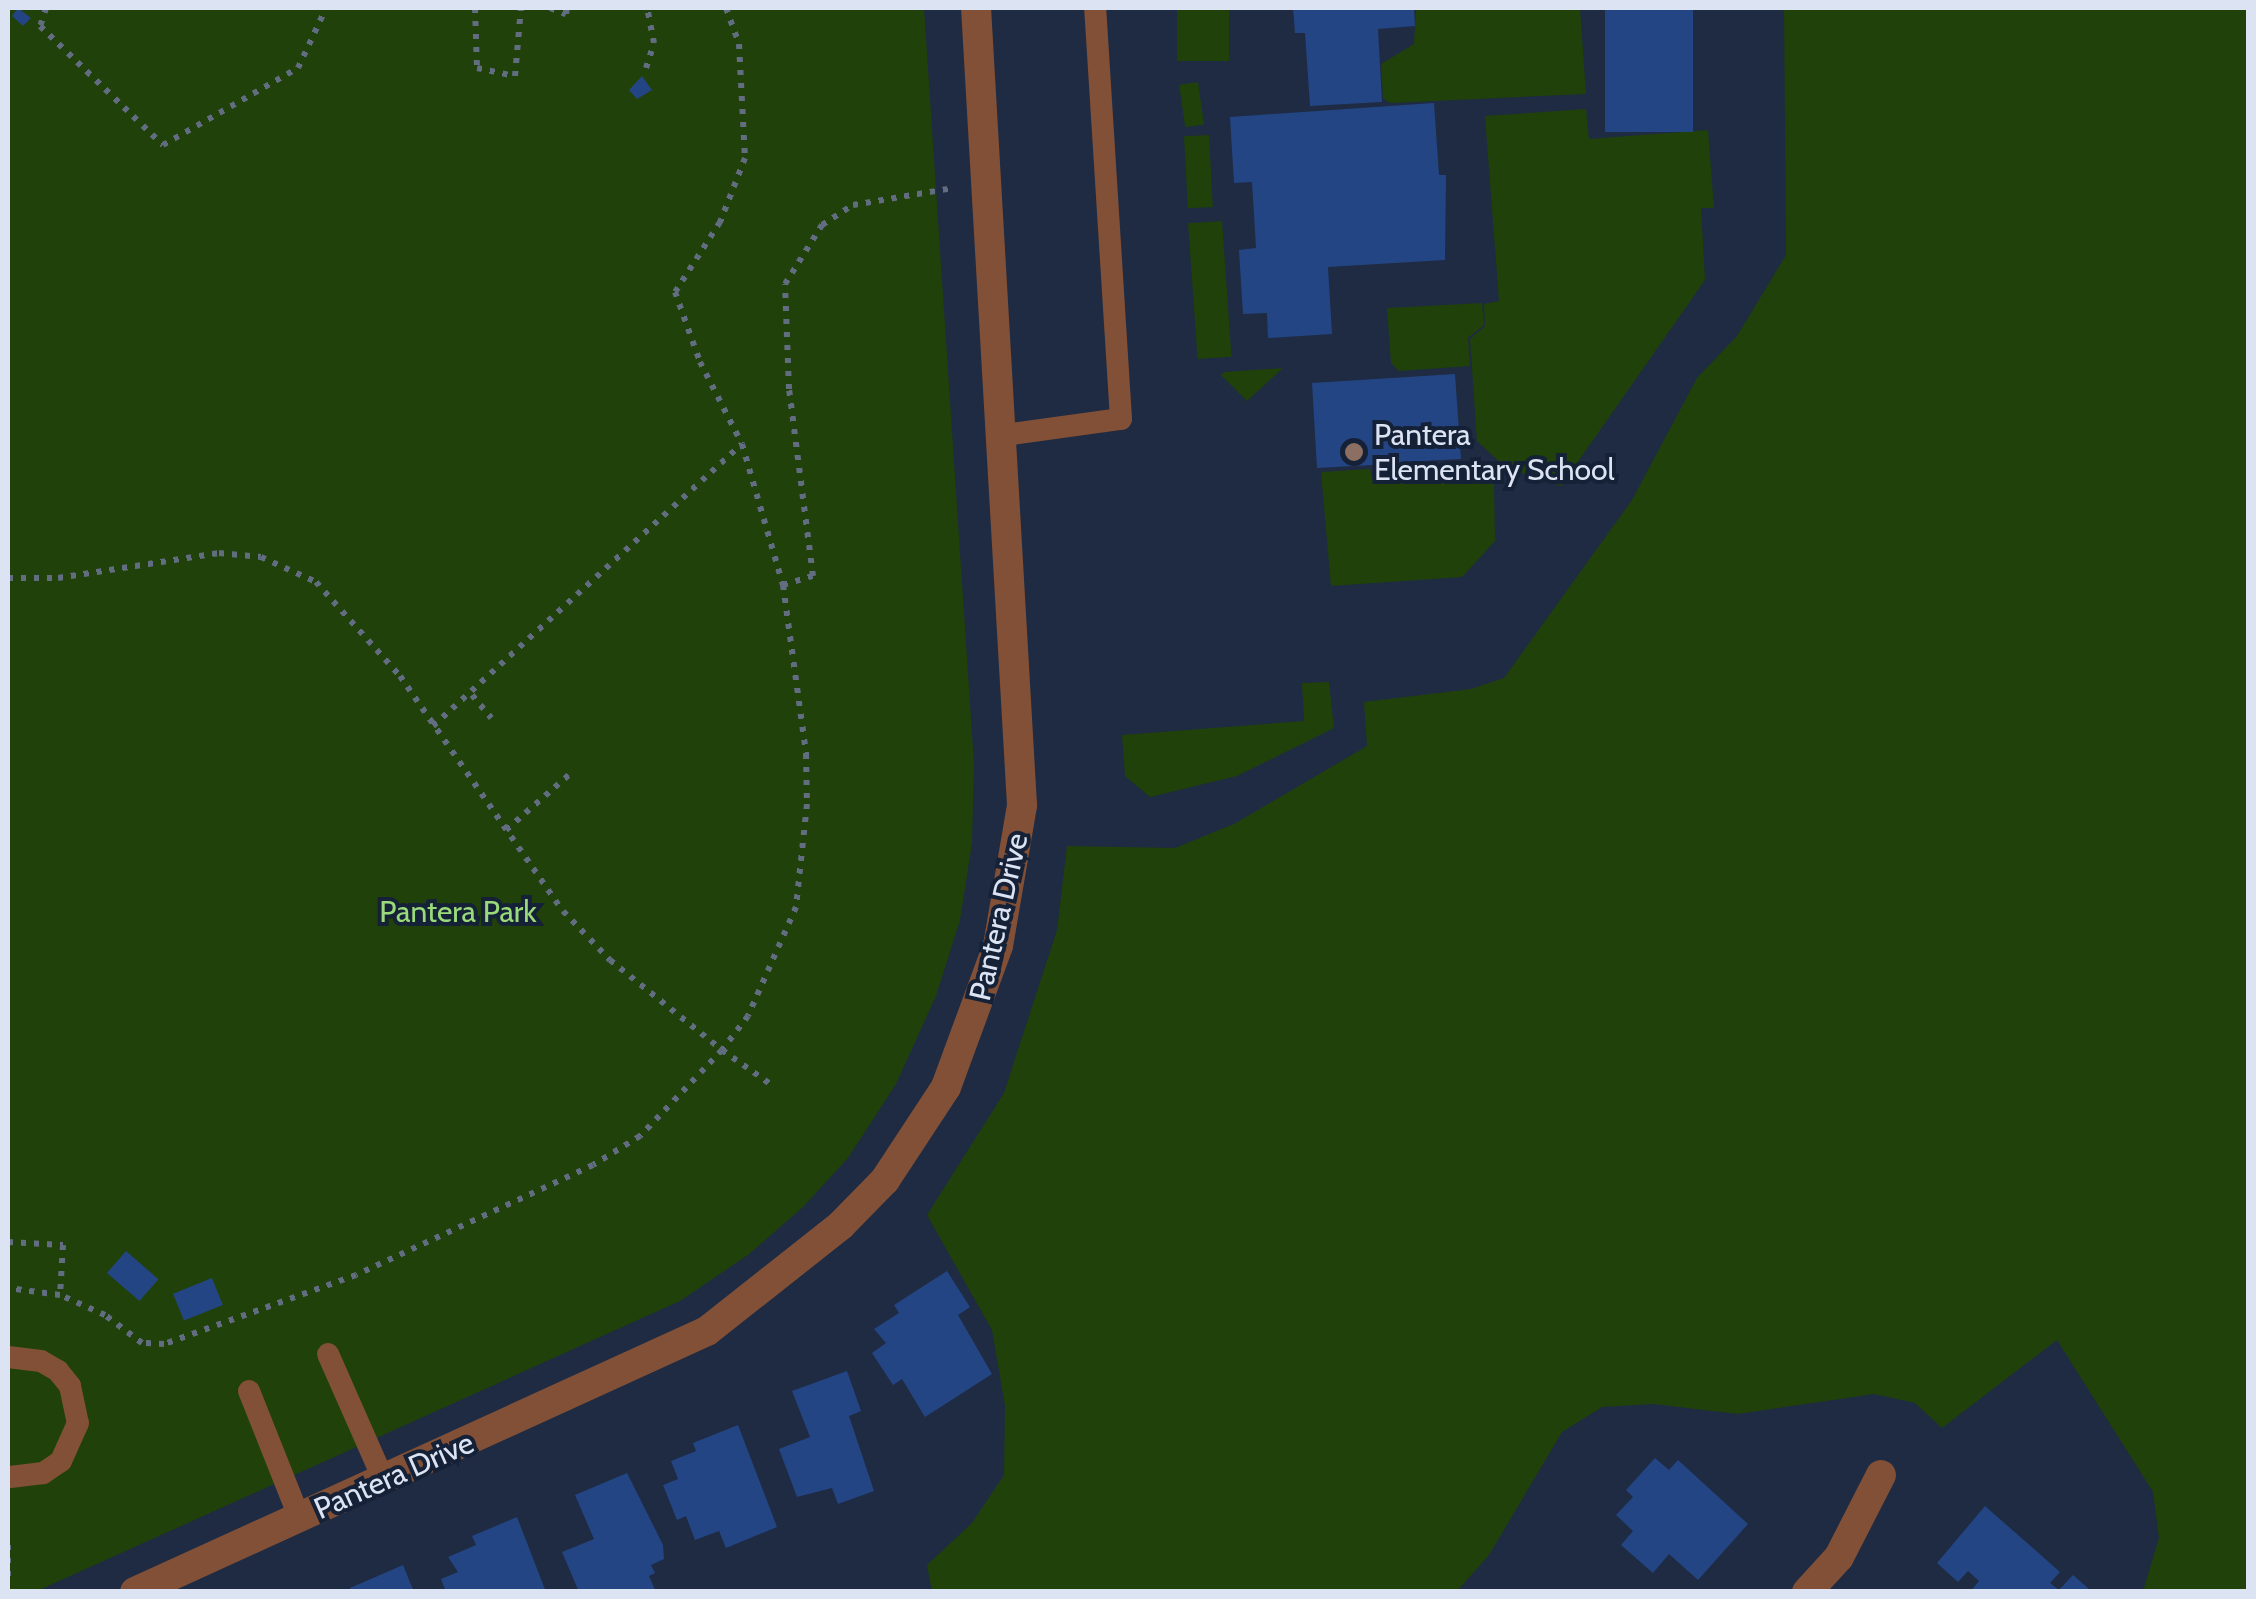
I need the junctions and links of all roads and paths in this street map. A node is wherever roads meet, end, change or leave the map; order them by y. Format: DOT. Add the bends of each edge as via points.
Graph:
graph roads {
  1 [pos="46,8"];
  2 [pos="326,8"];
  3 [pos="475,8"];
  4 [pos="520,8"];
  5 [pos="550,8"];
  6 [pos="567,8"];
  7 [pos="647,8"];
  8 [pos="726,8"];
  9 [pos="976,8"];
  10 [pos="1095,8"];
  11 [pos="646,68"];
  12 [pos="989,186"];
  13 [pos="1006,436"];
  14 [pos="742,444"];
  15 [pos="8,578"];
  16 [pos="783,585"];
  17 [pos="472,694"];
  18 [pos="491,718"];
  19 [pos="434,726"];
  20 [pos="571,772"];
  21 [pos="506,830"];
  22 [pos="722,1050"];
  23 [pos="774,1086"];
  24 [pos="8,1242"];
  25 [pos="8,1288"];
  26 [pos="60,1295"];
  27 [pos="328,1354"];
  28 [pos="8,1357"];
  29 [pos="249,1391"];
  30 [pos="1881,1475"];
  31 [pos="8,1477"];
  32 [pos="384,1481"];
  33 [pos="300,1519"];
  34 [pos="8,1545"];
  35 [pos="8,1584"];
  36 [pos="135,1592"];
  37 [pos="1807,1592"];
  1 -- 2 [label="path" via="40,26 163,145 298,68"];
  3 -- 4 [label="path" via="477,68 515,76"];
  5 -- 6 [label="path" via="566,14"];
  7 -- 11 [label="path" via="654,42"];
  8 -- 14 [label="path" via="739,44 744,158 720,222 675,292 700,362"];
  9 -- 12 [label="street, Pantera Drive"];
  10 -- 13 [label="lane" via="1121,419"];
  12 -- 13 [label="street, Pantera Drive"];
  12 -- 16 [label="path" via="871,199 822,225 803,248 785,284 784,310 813,576"];
  13 -- 32 [label="street, Pantera Drive" via="1022,805 998,946 978,1012 918,1135 842,1225 707,1332"];
  14 -- 16 [label="path"];
  14 -- 17 [label="path"];
  15 -- 19 [label="path" via="58,578 220,552 261,557 316,582 400,676"];
  16 -- 22 [label="path" via="806,754 805,852 796,908 772,969"];
  17 -- 18 [label="path"];
  17 -- 19 [label="path"];
  19 -- 21 [label="path"];
  20 -- 21 [label="path"];
  21 -- 22 [label="path" via="563,911 610,960"];
  22 -- 23 [label="path"];
  22 -- 26 [label="path" via="640,1136 593,1165 284,1302 164,1344 142,1343 105,1315"];
  24 -- 26 [label="path" via="63,1245"];
  25 -- 26 [label="path"];
  27 -- 32 [label="lane"];
  28 -- 31 [label="lane" via="41,1361 58,1371 70,1386 78,1423 60,1461 43,1473"];
  29 -- 33 [label="lane"];
  30 -- 37 [label="street" via="1839,1556"];
  32 -- 33 [label="street, Pantera Drive"];
  33 -- 36 [label="street, Pantera Drive"];
  34 -- 35 [label="path"];
}
